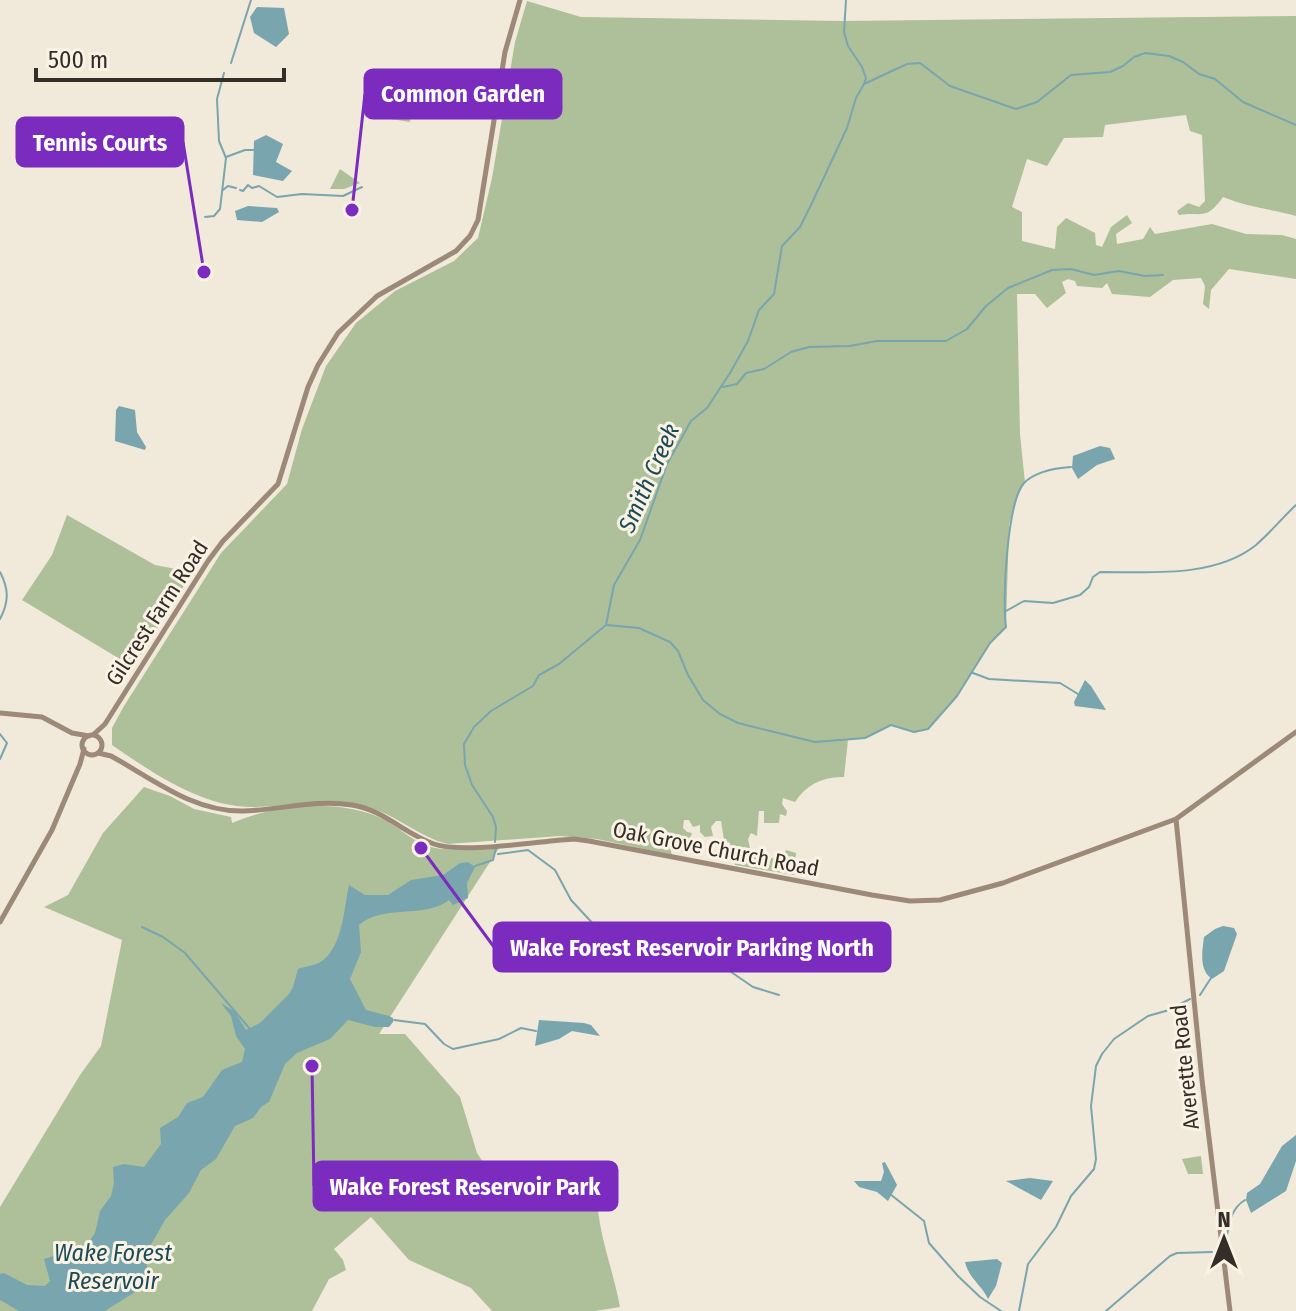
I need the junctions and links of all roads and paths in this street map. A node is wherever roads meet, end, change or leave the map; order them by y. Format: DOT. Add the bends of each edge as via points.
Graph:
graph roads {
  1 [pos="520,0"];
  2 [pos="2,713"];
  3 [pos="105,724"];
  4 [pos="1296,732"];
  5 [pos="72,733"];
  6 [pos="91,735"];
  7 [pos="102,742"];
  8 [pos="83,747"];
  9 [pos="96,753"];
  10 [pos="111,756"];
  11 [pos="80,764"];
  12 [pos="1176,819"];
  13 [pos="0,922"];
  14 [pos="1230,1311"];
  1 -- 3 [label="main road, Gilcrest Farm Road" via="505,52 478,220 470,236 456,251 377,296 338,333 308,387 278,484 208,561"];
  2 -- 5 [label="main road" via="42,717"];
  3 -- 6 [label="main road, Gilcrest Farm Road"];
  3 -- 7 [label="main road, Gilcrest Farm Road"];
  4 -- 12 [label="main road, Oak Grove Church Road"];
  5 -- 6 [label="main road"];
  5 -- 8 [label="main road"];
  6 -- 7 [label="main road, Oak Grove Church Road"];
  6 -- 8 [label="main road, Gilcrest Farm Road"];
  7 -- 9 [label="main road, Gilcrest Farm Road"];
  7 -- 10 [label="main road, Oak Grove Church Road"];
  8 -- 9 [label="main road, Oak Grove Church Road"];
  8 -- 11 [label="main road, Gilcrest Farm Road"];
  9 -- 10 [label="main road, Oak Grove Church Road"];
  9 -- 11 [label="main road"];
  10 -- 12 [label="main road, Oak Grove Church Road" via="186,799 224,810 339,803 369,809 447,847 574,839 910,901 973,892"];
  11 -- 13 [label="main road, Gilcrest Farm Road" via="52,830"];
  12 -- 14 [label="main road, Averette Road"];
}
